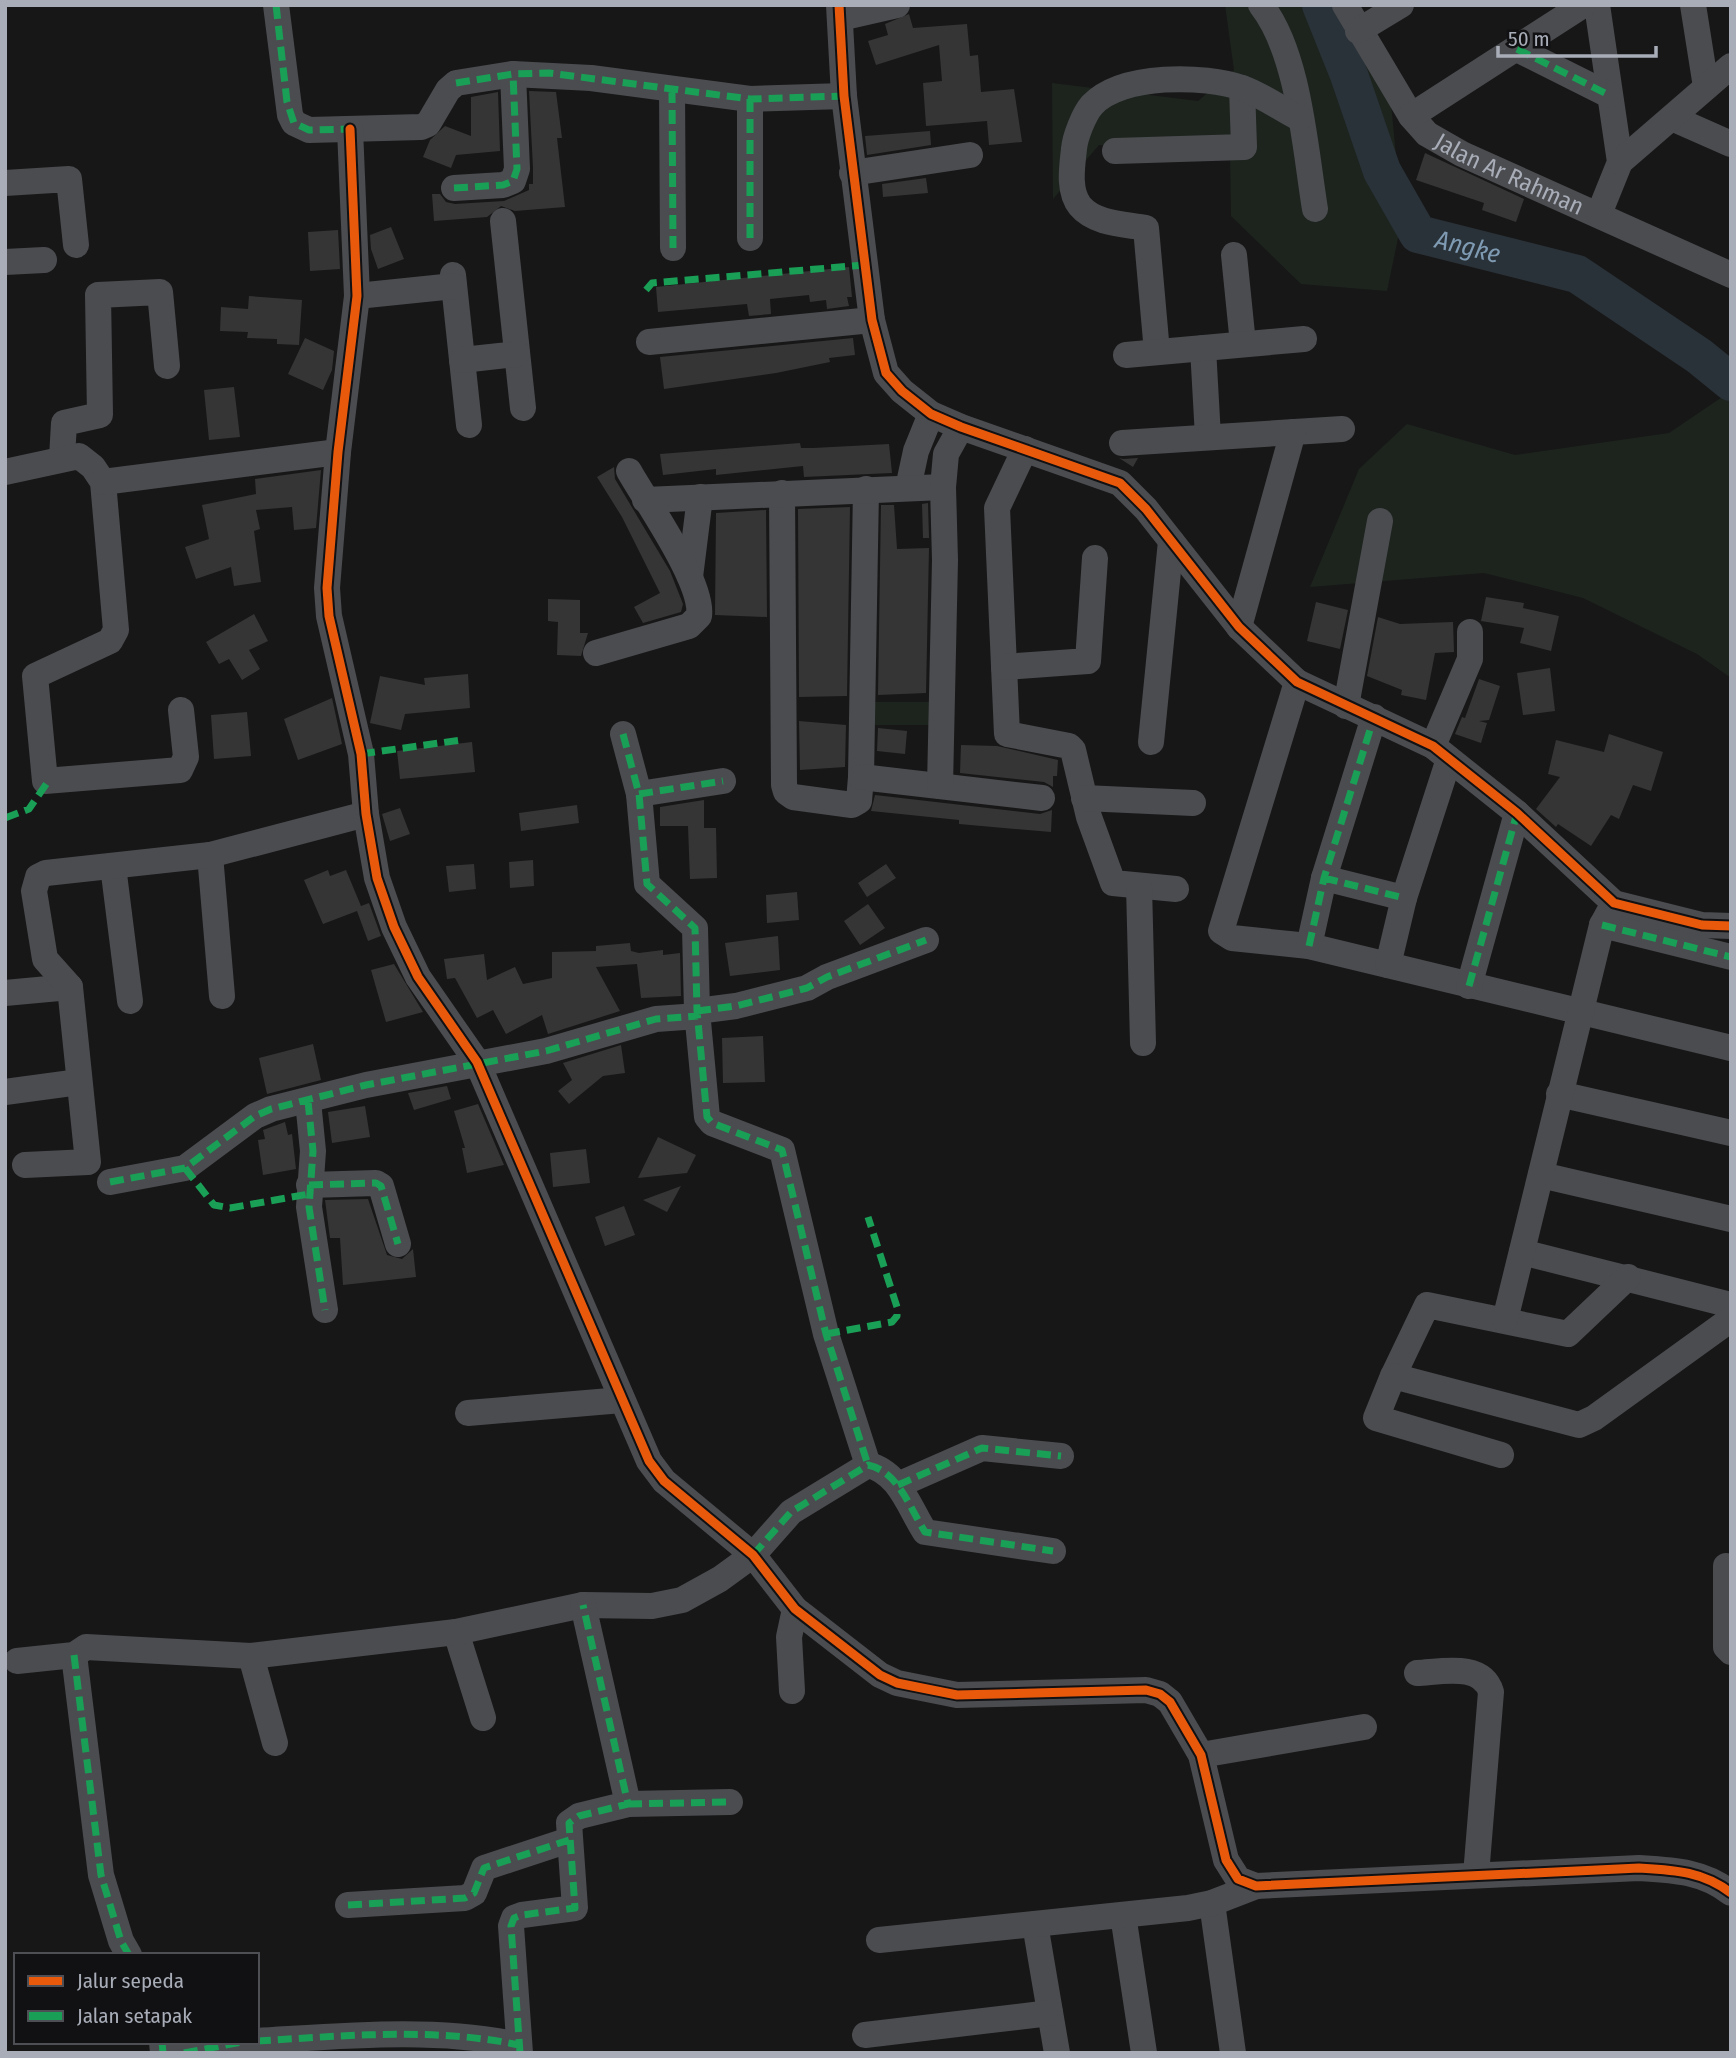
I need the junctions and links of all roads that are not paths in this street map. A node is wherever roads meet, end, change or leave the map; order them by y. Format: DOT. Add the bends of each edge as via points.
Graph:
graph roads {
  1 [pos="276,5"];
  2 [pos="897,5"];
  3 [pos="1261,5"];
  4 [pos="1345,5"];
  5 [pos="1401,5"];
  6 [pos="1583,5"];
  7 [pos="1597,5"];
  8 [pos="1693,5"];
  9 [pos="839,12"];
  10 [pos="1358,31"];
  11 [pos="1517,48"];
  12 [pos="1731,66"];
  13 [pos="513,74"];
  14 [pos="1706,83"];
  15 [pos="1242,88"];
  16 [pos="672,89"];
  17 [pos="1609,95"];
  18 [pos="844,96"];
  19 [pos="750,99"];
  20 [pos="1411,116"];
  21 [pos="1299,118"];
  22 [pos="1672,118"];
  23 [pos="350,129"];
  24 [pos="1731,144"];
  25 [pos="1115,151"];
  26 [pos="970,155"];
  27 [pos="1620,162"];
  28 [pos="852,173"];
  29 [pos="5,183"];
  30 [pos="454,188"];
  31 [pos="1315,209"];
  32 [pos="1599,214"];
  33 [pos="503,221"];
  34 [pos="750,238"];
  35 [pos="76,245"];
  36 [pos="673,248"];
  37 [pos="1234,255"];
  38 [pos="44,260"];
  39 [pos="5,262"];
  40 [pos="1731,275"];
  41 [pos="357,296"];
  42 [pos="872,320"];
  43 [pos="1304,339"];
  44 [pos="649,342"];
  45 [pos="1242,344"];
  46 [pos="1202,348"];
  47 [pos="1157,352"];
  48 [pos="517,354"];
  49 [pos="1126,355"];
  50 [pos="462,360"];
  51 [pos="167,366"];
  52 [pos="523,408"];
  53 [pos="932,414"];
  54 [pos="469,425"];
  55 [pos="961,427"];
  56 [pos="1342,429"];
  57 [pos="1293,432"];
  58 [pos="1208,437"];
  59 [pos="1122,443"];
  60 [pos="1026,449"];
  61 [pos="338,452"];
  62 [pos="62,458"];
  63 [pos="629,471"];
  64 [pos="5,472"];
  65 [pos="103,482"];
  66 [pos="943,487"];
  67 [pos="908,488"];
  68 [pos="866,489"];
  69 [pos="782,493"];
  70 [pos="700,496"];
  71 [pos="645,500"];
  72 [pos="1380,521"];
  73 [pos="1171,541"];
  74 [pos="1095,558"];
  75 [pos="690,577"];
  76 [pos="1239,627"];
  77 [pos="1470,632"];
  78 [pos="596,653"];
  79 [pos="1004,667"];
  80 [pos="1297,682"];
  81 [pos="1346,706"];
  82 [pos="181,710"];
  83 [pos="1374,717"];
  84 [pos="623,734"];
  85 [pos="1152,742"];
  86 [pos="1441,752"];
  87 [pos="861,777"];
  88 [pos="723,781"];
  89 [pos="940,786"];
  90 [pos="639,794"];
  91 [pos="1042,798"];
  92 [pos="1084,798"];
  93 [pos="1193,803"];
  94 [pos="1517,813"];
  95 [pos="366,814"];
  96 [pos="210,855"];
  97 [pos="113,866"];
  98 [pos="1324,878"];
  99 [pos="1139,886"];
  100 [pos="1176,889"];
  101 [pos="1404,898"];
  102 [pos="1608,914"];
  103 [pos="1731,926"];
  104 [pos="926,940"];
  105 [pos="1309,946"];
  106 [pos="1731,957"];
  107 [pos="1388,965"];
  108 [pos="1469,986"];
  109 [pos="70,987"];
  110 [pos="5,993"];
  111 [pos="222,996"];
  112 [pos="130,1002"];
  113 [pos="698,1013"];
  114 [pos="1579,1013"];
  115 [pos="1143,1043"];
  116 [pos="1731,1048"];
  117 [pos="477,1062"];
  118 [pos="79,1082"];
  119 [pos="5,1092"];
  120 [pos="1559,1094"];
  121 [pos="308,1101"];
  122 [pos="1731,1133"];
  123 [pos="25,1165"];
  124 [pos="1541,1175"];
  125 [pos="110,1182"];
  126 [pos="309,1185"];
  127 [pos="1731,1219"];
  128 [pos="398,1244"];
  129 [pos="1522,1252"];
  130 [pos="1628,1278"];
  131 [pos="1731,1305"];
  132 [pos="325,1310"];
  133 [pos="1731,1319"];
  134 [pos="1505,1320"];
  135 [pos="1394,1376"];
  136 [pos="622,1400"];
  137 [pos="468,1413"];
  138 [pos="1501,1455"];
  139 [pos="1061,1456"];
  140 [pos="868,1465"];
  141 [pos="898,1485"];
  142 [pos="1053,1551"];
  143 [pos="753,1555"];
  144 [pos="1726,1566"];
  145 [pos="583,1605"];
  146 [pos="794,1609"];
  147 [pos="456,1632"];
  148 [pos="1731,1652"];
  149 [pos="74,1655"];
  150 [pos="251,1656"];
  151 [pos="17,1661"];
  152 [pos="1417,1673"];
  153 [pos="792,1691"];
  154 [pos="483,1718"];
  155 [pos="1364,1727"];
  156 [pos="275,1743"];
  157 [pos="1201,1755"];
  158 [pos="730,1802"];
  159 [pos="628,1804"];
  160 [pos="569,1840"];
  161 [pos="1476,1875"];
  162 [pos="1256,1886"];
  163 [pos="1731,1893"];
  164 [pos="1212,1903"];
  165 [pos="348,1905"];
  166 [pos="1123,1915"];
  167 [pos="1035,1924"];
  168 [pos="879,1940"];
  169 [pos="128,1953"];
  170 [pos="1050,2013"];
  171 [pos="865,2035"];
  172 [pos="259,2041"];
  173 [pos="231,2044"];
  174 [pos="519,2049"];
  175 [pos="184,2053"];
  176 [pos="1057,2053"];
  177 [pos="1144,2053"];
  178 [pos="1233,2053"];
  1 -- 23 [label="street" via="287,102 294,123 309,130"];
  2 -- 9 [label="street"];
  3 -- 21 [label="street" via="1276,24 1289,60"];
  4 -- 10 [label="street, Jalan Ar Rahman"];
  5 -- 10 [label="street"];
  6 -- 11 [label="street"];
  7 -- 17 [label="street"];
  8 -- 14 [label="street"];
  9 -- 18 [label="street"];
  10 -- 20 [label="street, Jalan Ar Rahman"];
  11 -- 17 [label="street"];
  11 -- 20 [label="street"];
  12 -- 14 [label="street"];
  13 -- 16 [label="street" via="549,73"];
  13 -- 23 [label="street" via="456,83 428,124 421,127"];
  13 -- 30 [label="street" via="517,169 513,181"];
  14 -- 22 [label="street"];
  15 -- 21 [label="street"];
  15 -- 25 [label="street" via="1244,147"];
  15 -- 47 [label="street" via="1194,79 1149,81 1117,90 1092,105 1075,141 1071,180 1080,206 1099,219 1146,228"];
  16 -- 19 [label="street"];
  16 -- 36 [label="street"];
  17 -- 27 [label="street"];
  18 -- 19 [label="street"];
  18 -- 28 [label="street"];
  19 -- 34 [label="street"];
  20 -- 32 [label="street, Jalan Ar Rahman" via="1427,134 1453,149"];
  21 -- 31 [label="street"];
  22 -- 24 [label="street"];
  22 -- 27 [label="street"];
  23 -- 41 [label="street"];
  26 -- 28 [label="street"];
  27 -- 32 [label="street"];
  28 -- 42 [label="street"];
  29 -- 35 [label="street" via="69,179"];
  32 -- 40 [label="street, Jalan Ar Rahman"];
  33 -- 48 [label="street"];
  37 -- 45 [label="street"];
  38 -- 39 [label="street"];
  41 -- 50 [label="street" via="454,280"];
  41 -- 61 [label="street"];
  42 -- 44 [label="street"];
  42 -- 53 [label="street" via="886,373"];
  43 -- 45 [label="street"];
  45 -- 46 [label="street"];
  46 -- 47 [label="street"];
  46 -- 58 [label="street"];
  47 -- 49 [label="street"];
  48 -- 50 [label="street"];
  48 -- 52 [label="street"];
  50 -- 54 [label="street"];
  51 -- 62 [label="street" via="160,292 98,295 100,415 64,423"];
  53 -- 55 [label="street"];
  53 -- 67 [label="street" via="916,451"];
  55 -- 60 [label="street"];
  55 -- 66 [label="street" via="946,454"];
  56 -- 57 [label="street"];
  57 -- 58 [label="street"];
  57 -- 76 [label="street"];
  58 -- 59 [label="street"];
  60 -- 73 [label="street" via="1120,483"];
  60 -- 79 [label="street" via="997,508"];
  61 -- 65 [label="street"];
  61 -- 95 [label="street" via="327,588 329,616 361,754"];
  62 -- 64 [label="street"];
  62 -- 65 [label="street" via="79,456"];
  63 -- 71 [label="street"];
  65 -- 82 [label="street" via="116,629 110,641 36,676 45,781 180,770 186,757"];
  66 -- 67 [label="street"];
  66 -- 89 [label="street"];
  67 -- 68 [label="street"];
  68 -- 69 [label="street"];
  68 -- 87 [label="street"];
  69 -- 70 [label="street"];
  69 -- 87 [label="street" via="786,792 793,797 852,805 859,801"];
  70 -- 71 [label="street"];
  70 -- 75 [label="street"];
  71 -- 75 [label="street"];
  72 -- 81 [label="street"];
  73 -- 76 [label="street"];
  73 -- 85 [label="street"];
  74 -- 79 [label="street" via="1088,661"];
  75 -- 78 [label="street" via="700,608 696,622"];
  76 -- 80 [label="street"];
  77 -- 86 [label="street" via="1470,659"];
  79 -- 92 [label="street" via="1007,734 1069,746 1075,754"];
  80 -- 81 [label="street"];
  80 -- 105 [label="street" via="1221,931 1233,938"];
  81 -- 83 [label="street"];
  83 -- 86 [label="street"];
  83 -- 98 [label="street"];
  84 -- 90 [label="street"];
  86 -- 94 [label="street"];
  86 -- 101 [label="street"];
  87 -- 89 [label="street"];
  88 -- 90 [label="street"];
  89 -- 91 [label="street"];
  90 -- 113 [label="street" via="647,884 695,928"];
  92 -- 93 [label="street"];
  92 -- 99 [label="street" via="1113,883"];
  94 -- 102 [label="street"];
  94 -- 108 [label="street"];
  95 -- 96 [label="street"];
  95 -- 117 [label="street" via="377,878 394,927 418,977"];
  96 -- 97 [label="street"];
  96 -- 111 [label="street"];
  97 -- 109 [label="street" via="46,873 35,882 45,960"];
  97 -- 112 [label="street"];
  98 -- 101 [label="street"];
  98 -- 105 [label="street"];
  99 -- 100 [label="street"];
  99 -- 115 [label="street"];
  101 -- 107 [label="street"];
  102 -- 103 [label="street"];
  102 -- 106 [label="street"];
  102 -- 114 [label="street"];
  104 -- 113 [label="street" via="807,988"];
  105 -- 107 [label="street"];
  107 -- 108 [label="street"];
  108 -- 114 [label="street"];
  109 -- 110 [label="street"];
  109 -- 118 [label="street"];
  113 -- 117 [label="street" via="656,1018 546,1051"];
  113 -- 140 [label="street" via="707,1117 712,1123 776,1146 784,1156 827,1334"];
  114 -- 116 [label="street"];
  114 -- 120 [label="street"];
  117 -- 121 [label="street"];
  117 -- 136 [label="street"];
  118 -- 119 [label="street"];
  118 -- 123 [label="street" via="88,1162"];
  120 -- 122 [label="street"];
  120 -- 124 [label="street"];
  121 -- 125 [label="street" via="255,1116 185,1168"];
  121 -- 126 [label="street" via="313,1151"];
  124 -- 127 [label="street"];
  124 -- 129 [label="street"];
  126 -- 128 [label="street" via="382,1186"];
  126 -- 132 [label="street"];
  129 -- 130 [label="street"];
  129 -- 134 [label="street"];
  130 -- 131 [label="street"];
  130 -- 134 [label="street" via="1568,1334"];
  133 -- 135 [label="street" via="1594,1418 1579,1424"];
  134 -- 135 [label="street" via="1427,1305"];
  135 -- 138 [label="street" via="1376,1418"];
  136 -- 137 [label="street"];
  136 -- 143 [label="street" via="649,1461 664,1481"];
  139 -- 141 [label="street" via="982,1448"];
  140 -- 141 [label="street"];
  140 -- 143 [label="street" via="791,1512"];
  141 -- 142 [label="street" via="925,1532"];
  143 -- 145 [label="street" via="682,1600 652,1606"];
  143 -- 146 [label="street"];
  144 -- 148 [label="street" via="1726,1647"];
  145 -- 147 [label="street"];
  145 -- 159 [label="street"];
  146 -- 153 [label="street" via="789,1637"];
  146 -- 157 [label="street" via="880,1675 916,1689 957,1695 1146,1689 1160,1694 1170,1702"];
  147 -- 150 [label="street"];
  147 -- 154 [label="street"];
  149 -- 150 [label="street" via="86,1647"];
  149 -- 151 [label="street"];
  149 -- 169 [label="street" via="101,1875"];
  150 -- 156 [label="street"];
  152 -- 161 [label="street" via="1466,1671 1482,1676 1491,1692"];
  155 -- 157 [label="street"];
  157 -- 162 [label="street" via="1226,1860 1238,1879"];
  158 -- 159 [label="street"];
  159 -- 160 [label="street" via="572,1819"];
  160 -- 165 [label="street" via="484,1868 474,1893 466,1898"];
  160 -- 174 [label="street" via="575,1908 522,1915 514,1918 511,1926"];
  161 -- 162 [label="street"];
  161 -- 163 [label="street" via="1680,1870 1713,1880"];
  162 -- 164 [label="street"];
  164 -- 166 [label="street"];
  164 -- 178 [label="street"];
  166 -- 167 [label="street"];
  166 -- 177 [label="street"];
  167 -- 168 [label="street"];
  167 -- 170 [label="street"];
  170 -- 171 [label="street"];
  170 -- 176 [label="street"];
  172 -- 174 [label="street" via="478,2036"];
  173 -- 175 [label="street"];
}
